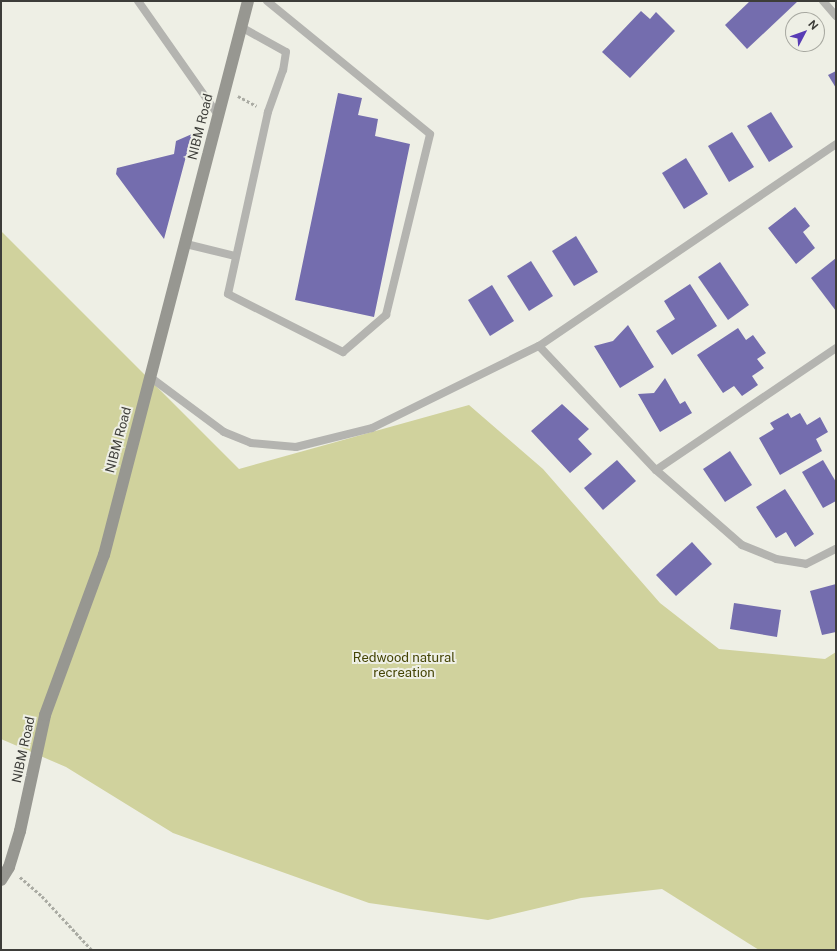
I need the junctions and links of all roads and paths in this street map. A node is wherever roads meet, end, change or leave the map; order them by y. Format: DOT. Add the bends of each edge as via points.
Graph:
graph roads {
  1 [pos="138,1"];
  2 [pos="248,1"];
  3 [pos="267,1"];
  4 [pos="823,1"];
  5 [pos="836,16"];
  6 [pos="241,27"];
  7 [pos="225,90"];
  8 [pos="268,112"];
  9 [pos="218,115"];
  10 [pos="836,144"];
  11 [pos="186,244"];
  12 [pos="235,256"];
  13 [pos="539,346"];
  14 [pos="836,348"];
  15 [pos="150,377"];
  16 [pos="656,470"];
  17 [pos="836,549"];
  18 [pos="9,867"];
  19 [pos="1,880"];
  20 [pos="92,950"];
  1 -- 9 [label="lane"];
  2 -- 6 [label="main road, NIBM Road"];
  3 -- 12 [label="lane" via="430,134 386,315 343,352 228,294"];
  4 -- 5 [label="lane"];
  6 -- 7 [label="main road, NIBM Road"];
  6 -- 8 [label="lane" via="286,52 283,70"];
  7 -- 8 [label="path"];
  7 -- 9 [label="main road, NIBM Road"];
  8 -- 12 [label="lane"];
  9 -- 11 [label="main road, NIBM Road"];
  10 -- 13 [label="lane"];
  11 -- 12 [label="lane"];
  11 -- 15 [label="main road, NIBM Road"];
  13 -- 15 [label="lane" via="372,428 296,448 251,443 224,432"];
  13 -- 16 [label="lane"];
  14 -- 16 [label="lane"];
  15 -- 18 [label="main road, NIBM Road" via="104,555 45,716 20,831"];
  16 -- 17 [label="lane" via="742,545 776,559 806,564"];
  18 -- 19 [label="main road, NIBM Road"];
  18 -- 20 [label="path" via="42,896"];
}
